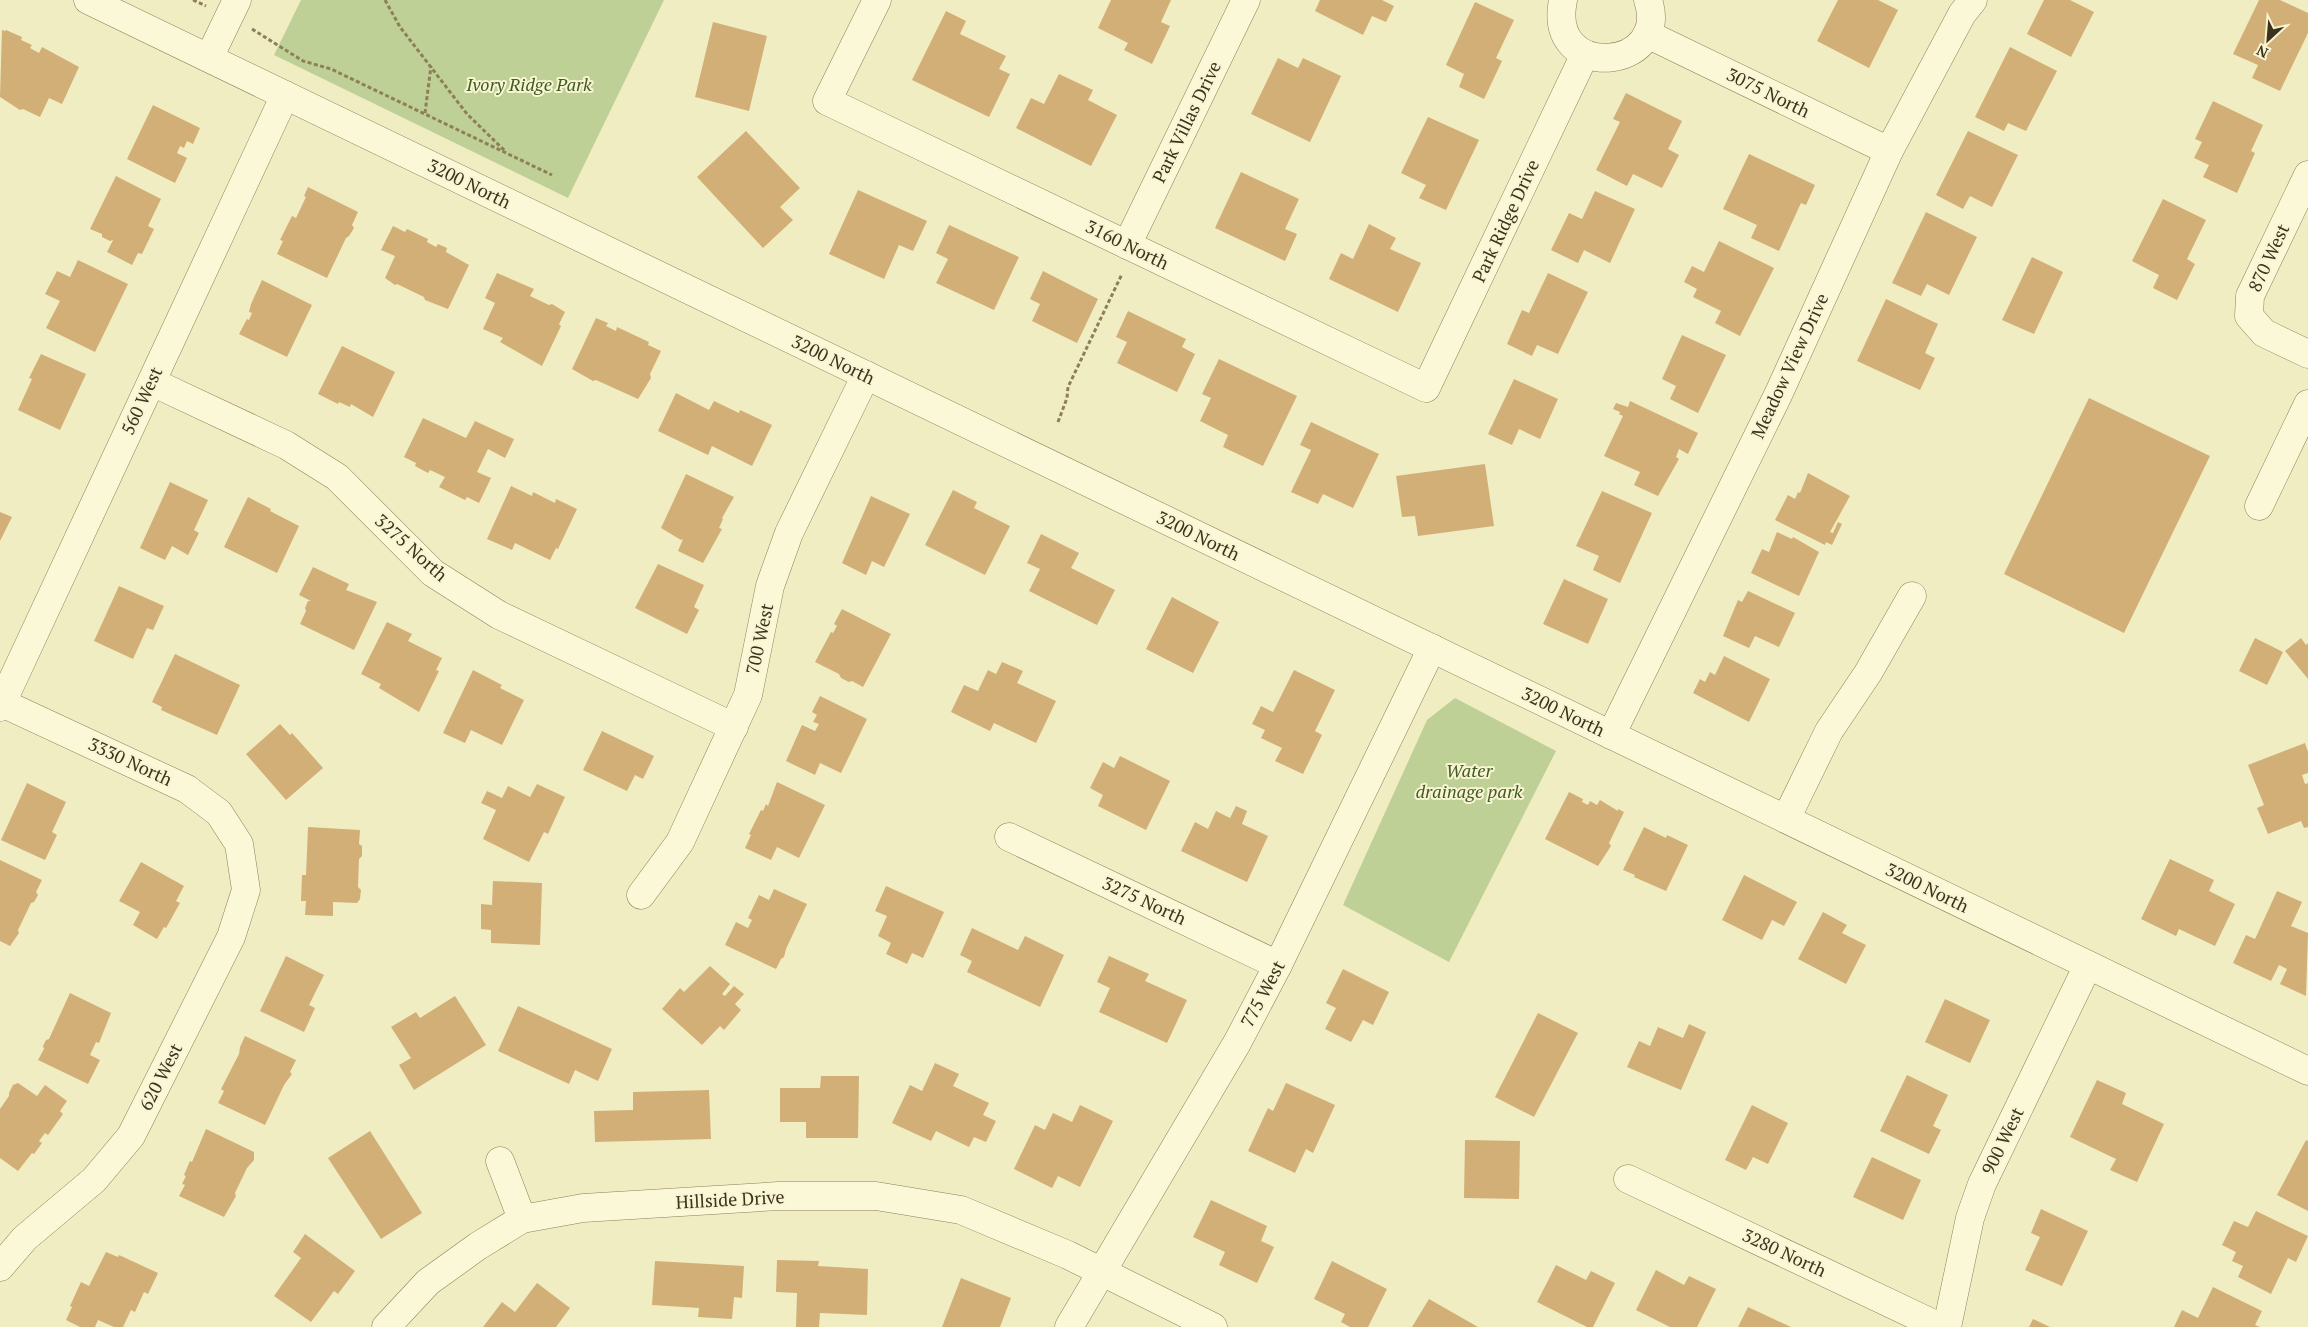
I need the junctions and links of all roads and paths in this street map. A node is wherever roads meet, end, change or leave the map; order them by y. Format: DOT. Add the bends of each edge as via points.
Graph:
graph roads {
  1 [pos="88,0"];
  2 [pos="193,0"];
  3 [pos="385,0"];
  4 [pos="877,0"];
  5 [pos="1246,0"];
  6 [pos="1563,0"];
  7 [pos="1648,0"];
  8 [pos="1973,0"];
  9 [pos="233,9"];
  10 [pos="1647,34"];
  11 [pos="1585,54"];
  12 [pos="209,58"];
  13 [pos="432,66"];
  14 [pos="285,95"];
  15 [pos="425,113"];
  16 [pos="1889,152"];
  17 [pos="508,154"];
  18 [pos="552,174"];
  19 [pos="2308,175"];
  20 [pos="1127,245"];
  21 [pos="1122,274"];
  22 [pos="2308,354"];
  23 [pos="866,375"];
  24 [pos="152,382"];
  25 [pos="1426,388"];
  26 [pos="2308,404"];
  27 [pos="1058,422"];
  28 [pos="2259,506"];
  29 [pos="1912,596"];
  30 [pos="1432,648"];
  31 [pos="1,705"];
  32 [pos="734,727"];
  33 [pos="1612,735"];
  34 [pos="1786,819"];
  35 [pos="1009,837"];
  36 [pos="239,844"];
  37 [pos="641,896"];
  38 [pos="1278,965"];
  39 [pos="2088,965"];
  40 [pos="2308,1071"];
  41 [pos="500,1161"];
  42 [pos="1628,1179"];
  43 [pos="522,1220"];
  44 [pos="0,1267"];
  45 [pos="1101,1271"];
  46 [pos="386,1327"];
  47 [pos="1069,1327"];
  48 [pos="1213,1327"];
  49 [pos="1940,1327"];
  50 [pos="1947,1327"];
  1 -- 12 [label="street, 3200 North"];
  2 -- 9 [label="path"];
  3 -- 13 [label="path" via="400,27"];
  4 -- 20 [label="street, 3160 North" via="827,101"];
  5 -- 20 [label="street, Park Villas Drive"];
  6 -- 11 [label="street" via="1562,25 1567,37"];
  7 -- 10 [label="street" via="1651,21"];
  8 -- 16 [label="street, Meadow View Drive" via="1962,14"];
  9 -- 12 [label="street"];
  9 -- 15 [label="path" via="303,61 331,69"];
  10 -- 11 [label="street" via="1636,48 1620,57 1608,60"];
  10 -- 16 [label="street, 3075 North"];
  11 -- 25 [label="street, Park Ridge Drive"];
  12 -- 14 [label="street, 3200 North"];
  13 -- 15 [label="path"];
  13 -- 17 [label="path" via="467,114"];
  14 -- 23 [label="street, 3200 North"];
  14 -- 24 [label="street, 560 West"];
  15 -- 17 [label="path"];
  16 -- 33 [label="street, Meadow View Drive" via="1778,395"];
  17 -- 18 [label="path"];
  19 -- 22 [label="street, 870 West" via="2250,296 2249,316 2264,333"];
  20 -- 25 [label="street, 3160 North"];
  21 -- 27 [label="path" via="1068,387"];
  23 -- 30 [label="street, 3200 North"];
  23 -- 32 [label="street, 700 West" via="778,560 750,687"];
  24 -- 31 [label="street, 560 West"];
  24 -- 32 [label="street, 3275 North" via="286,445 337,477 434,573 499,615"];
  26 -- 28 [label="street"];
  29 -- 34 [label="street" via="1868,673 1829,731"];
  30 -- 33 [label="street, 3200 North"];
  30 -- 38 [label="street, 775 West"];
  31 -- 36 [label="street, 3330 North" via="187,788 219,813"];
  32 -- 37 [label="street, 700 West" via="680,842"];
  33 -- 34 [label="street, 3200 North"];
  34 -- 39 [label="street, 3200 North"];
  35 -- 38 [label="street, 3275 North"];
  36 -- 44 [label="street, 620 West" via="246,890 231,937 131,1136 94,1180 25,1238"];
  38 -- 45 [label="street, 775 West" via="1237,1043"];
  39 -- 40 [label="street, 3200 North"];
  39 -- 50 [label="street, 900 West" via="1982,1184 1970,1218"];
  41 -- 43 [label="street"];
  42 -- 49 [label="street, 3280 North"];
  43 -- 45 [label="street, Hillside Drive" via="583,1208 778,1196 876,1196 961,1210"];
  43 -- 46 [label="street, Hillside Drive" via="478,1246 428,1282"];
  45 -- 47 [label="street, 775 West"];
  45 -- 48 [label="street, Hillside Drive"];
}
